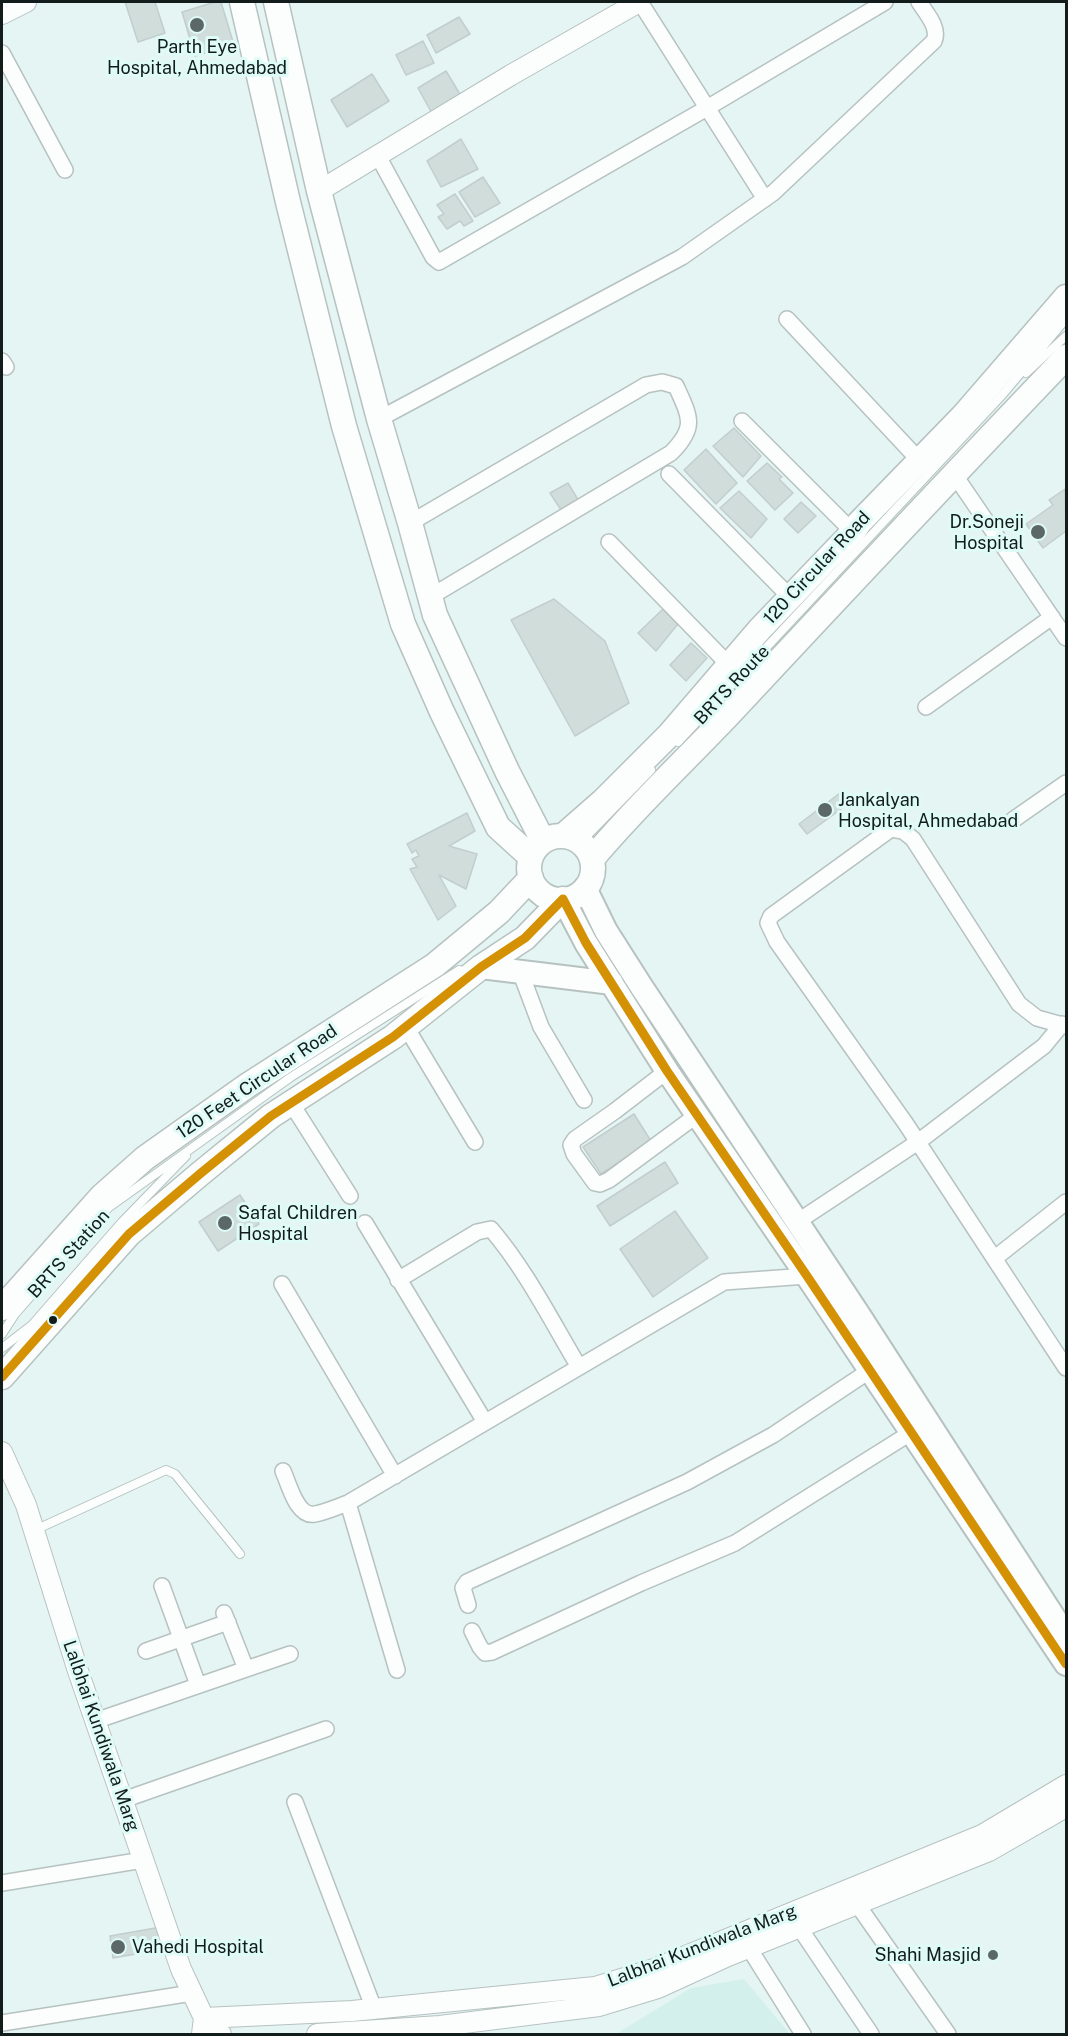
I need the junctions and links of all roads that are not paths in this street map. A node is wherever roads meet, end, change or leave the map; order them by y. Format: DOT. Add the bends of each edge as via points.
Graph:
graph roads {
  1 [pos="26,2"];
  2 [pos="242,2"];
  3 [pos="276,2"];
  4 [pos="640,2"];
  5 [pos="885,2"];
  6 [pos="919,2"];
  7 [pos="2,14"];
  8 [pos="2,53"];
  9 [pos="707,108"];
  10 [pos="378,156"];
  11 [pos="65,170"];
  12 [pos="319,191"];
  13 [pos="765,198"];
  14 [pos="1066,297"];
  15 [pos="787,319"];
  16 [pos="1066,319"];
  17 [pos="1066,336"];
  18 [pos="1066,357"];
  19 [pos="1003,394"];
  20 [pos="379,419"];
  21 [pos="742,421"];
  22 [pos="919,460"];
  23 [pos="669,474"];
  24 [pos="954,474"];
  25 [pos="410,523"];
  26 [pos="853,532"];
  27 [pos="609,542"];
  28 [pos="430,597"];
  29 [pos="790,597"];
  30 [pos="1052,617"];
  31 [pos="1066,638"];
  32 [pos="729,665"];
  33 [pos="926,707"];
  34 [pos="670,750"];
  35 [pos="654,767"];
  36 [pos="1066,783"];
  37 [pos="1013,819"];
  38 [pos="557,852"];
  39 [pos="585,888"];
  40 [pos="563,899"];
  41 [pos="471,968"];
  42 [pos="520,971"];
  43 [pos="612,983"];
  44 [pos="1064,1025"];
  45 [pos="406,1027"];
  46 [pos="667,1071"];
  47 [pos="584,1100"];
  48 [pos="291,1103"];
  49 [pos="697,1115"];
  50 [pos="202,1140"];
  51 [pos="475,1142"];
  52 [pos="918,1142"];
  53 [pos="350,1196"];
  54 [pos="1066,1202"];
  55 [pos="797,1222"];
  56 [pos="365,1223"];
  57 [pos="995,1258"];
  58 [pos="807,1276"];
  59 [pos="398,1280"];
  60 [pos="282,1284"];
  61 [pos="2,1308"];
  62 [pos="2,1334"];
  63 [pos="2,1348"];
  64 [pos="1066,1365"];
  65 [pos="579,1367"];
  66 [pos="869,1371"];
  67 [pos="2,1377"];
  68 [pos="485,1422"];
  69 [pos="912,1432"];
  70 [pos="2,1452"];
  71 [pos="283,1471"];
  72 [pos="395,1476"];
  73 [pos="348,1503"];
  74 [pos="34,1530"];
  75 [pos="240,1554"];
  76 [pos="162,1586"];
  77 [pos="468,1605"];
  78 [pos="472,1631"];
  79 [pos="1066,1635"];
  80 [pos="181,1639"];
  81 [pos="146,1651"];
  82 [pos="290,1654"];
  83 [pos="1066,1664"];
  84 [pos="246,1669"];
  85 [pos="398,1670"];
  86 [pos="198,1685"];
  87 [pos="95,1721"];
  88 [pos="326,1729"];
  89 [pos="1066,1785"];
  90 [pos="123,1800"];
  91 [pos="295,1802"];
  92 [pos="1066,1806"];
  93 [pos="985,1843"];
  94 [pos="143,1860"];
  95 [pos="2,1883"];
  96 [pos="857,1904"];
  97 [pos="799,1927"];
  98 [pos="725,1948"];
  99 [pos="749,1948"];
  100 [pos="192,1993"];
  101 [pos="374,2009"];
  102 [pos="2,2023"];
  103 [pos="203,2026"];
  104 [pos="222,2034"];
  105 [pos="317,2034"];
  106 [pos="803,2034"];
  107 [pos="871,2034"];
  108 [pos="948,2034"];
  1 -- 7 [label="street"];
  2 -- 38 [label="main road" via="344,426 403,624 498,827"];
  3 -- 12 [label="main road"];
  4 -- 9 [label="street"];
  4 -- 10 [label="street"];
  5 -- 9 [label="street"];
  6 -- 13 [label="street" via="935,28 934,41"];
  8 -- 11 [label="street"];
  9 -- 10 [label="street" via="439,262"];
  9 -- 13 [label="street"];
  10 -- 12 [label="street"];
  12 -- 20 [label="main road"];
  13 -- 20 [label="street" via="682,257"];
  14 -- 22 [label="main road, 120 Circular Road" via="963,416"];
  15 -- 22 [label="street"];
  16 -- 19 [label="lane"];
  17 -- 19 [label="lane"];
  18 -- 24 [label="main road, 120 Circular Road"];
  19 -- 34 [label="lane, BRTS Route"];
  20 -- 25 [label="main road"];
  21 -- 26 [label="street"];
  22 -- 26 [label="main road, 120 Circular Road"];
  23 -- 29 [label="street"];
  24 -- 30 [label="street"];
  24 -- 38 [label="main road, 120 Circular Road" via="701,744 624,820"];
  25 -- 28 [label="main road"];
  25 -- 28 [label="street" via="646,385 662,382 675,386 690,427 685,439 671,453"];
  26 -- 29 [label="main road, 120 Circular Road"];
  27 -- 32 [label="street"];
  28 -- 38 [label="main road" via="507,771"];
  29 -- 32 [label="main road, 120 Circular Road"];
  30 -- 31 [label="street"];
  30 -- 33 [label="street"];
  32 -- 38 [label="main road, 120 Circular Road" via="669,735"];
  35 -- 38 [label="lane"];
  36 -- 37 [label="street"];
  38 -- 39 [label="main road" via="593,869"];
  38 -- 40 [label="main road" via="535,887 543,894"];
  38 -- 61 [label="main road, 120 Feet Circular Road" via="499,912 435,965 249,1085 145,1158 102,1196"];
  39 -- 40 [label="main road, 120 Feet Circular Road"];
  39 -- 55 [label="main road" via="606,931"];
  40 -- 41 [label="main road, 120 Feet Circular Road" via="525,938"];
  40 -- 43 [label="main road"];
  41 -- 42 [label="main road"];
  41 -- 45 [label="main road, 120 Feet Circular Road"];
  41 -- 50 [label="lane" via="291,1077"];
  42 -- 43 [label="main road"];
  42 -- 47 [label="street" via="541,1027"];
  43 -- 46 [label="main road"];
  44 -- 52 [label="street" via="1044,1046"];
  44 -- 52 [label="street" via="1037,1018 1019,1004 913,839 903,831 891,829 771,916 768,924 777,942"];
  45 -- 48 [label="main road, 120 Feet Circular Road"];
  45 -- 51 [label="street"];
  46 -- 49 [label="main road"];
  46 -- 49 [label="street" via="575,1139 571,1145 574,1154 595,1183 600,1184"];
  48 -- 53 [label="street"];
  48 -- 67 [label="main road, 120 Feet Circular Road" via="129,1234"];
  49 -- 58 [label="main road"];
  50 -- 62 [label="lane, BRTS Station" via="108,1208"];
  50 -- 63 [label="lane, BRTS Station" via="32,1325"];
  52 -- 55 [label="street"];
  52 -- 57 [label="street"];
  54 -- 57 [label="street"];
  55 -- 79 [label="main road"];
  56 -- 59 [label="street"];
  57 -- 64 [label="street"];
  58 -- 65 [label="street" via="724,1282"];
  58 -- 66 [label="main road"];
  59 -- 65 [label="street" via="477,1232 491,1228 519,1266"];
  59 -- 68 [label="street"];
  60 -- 72 [label="street"];
  65 -- 68 [label="street"];
  66 -- 69 [label="main road"];
  66 -- 77 [label="street" via="773,1435 687,1482 467,1582 463,1588"];
  68 -- 72 [label="street"];
  69 -- 78 [label="street" via="735,1543 492,1652 485,1653"];
  69 -- 83 [label="main road"];
  70 -- 74 [label="street, Lalbhai Kundiwala Marg"];
  71 -- 73 [label="street" via="305,1513 313,1515"];
  72 -- 73 [label="street"];
  73 -- 85 [label="street"];
  74 -- 75 [label="lane" via="166,1470 175,1474"];
  74 -- 87 [label="street, Lalbhai Kundiwala Marg"];
  76 -- 80 [label="street"];
  80 -- 81 [label="street"];
  80 -- 84 [label="street" via="226,1617"];
  80 -- 86 [label="street"];
  82 -- 84 [label="street"];
  84 -- 86 [label="street"];
  86 -- 87 [label="street"];
  87 -- 90 [label="street, Lalbhai Kundiwala Marg"];
  88 -- 90 [label="street"];
  89 -- 93 [label="street, Lalbhai Kundiwala Marg"];
  90 -- 94 [label="street, Lalbhai Kundiwala Marg"];
  91 -- 101 [label="street"];
  92 -- 93 [label="street, Lalbhai Kundiwala Marg"];
  93 -- 96 [label="street, Lalbhai Kundiwala Marg"];
  93 -- 98 [label="street, Lalbhai Kundiwala Marg"];
  94 -- 95 [label="street"];
  94 -- 100 [label="street, Lalbhai Kundiwala Marg"];
  96 -- 97 [label="street, Lalbhai Kundiwala Marg"];
  96 -- 108 [label="street"];
  97 -- 99 [label="street, Lalbhai Kundiwala Marg"];
  97 -- 107 [label="street"];
  98 -- 99 [label="street, Lalbhai Kundiwala Marg"];
  98 -- 101 [label="street, Lalbhai Kundiwala Marg" via="595,1988"];
  98 -- 105 [label="street, Lalbhai Kundiwala Marg" via="658,1988 599,2006 440,2026"];
  99 -- 106 [label="street"];
  100 -- 102 [label="street"];
  100 -- 103 [label="street, Lalbhai Kundiwala Marg"];
  101 -- 103 [label="street, Lalbhai Kundiwala Marg"];
  103 -- 104 [label="street, Lalbhai Kundiwala Marg"];
}
